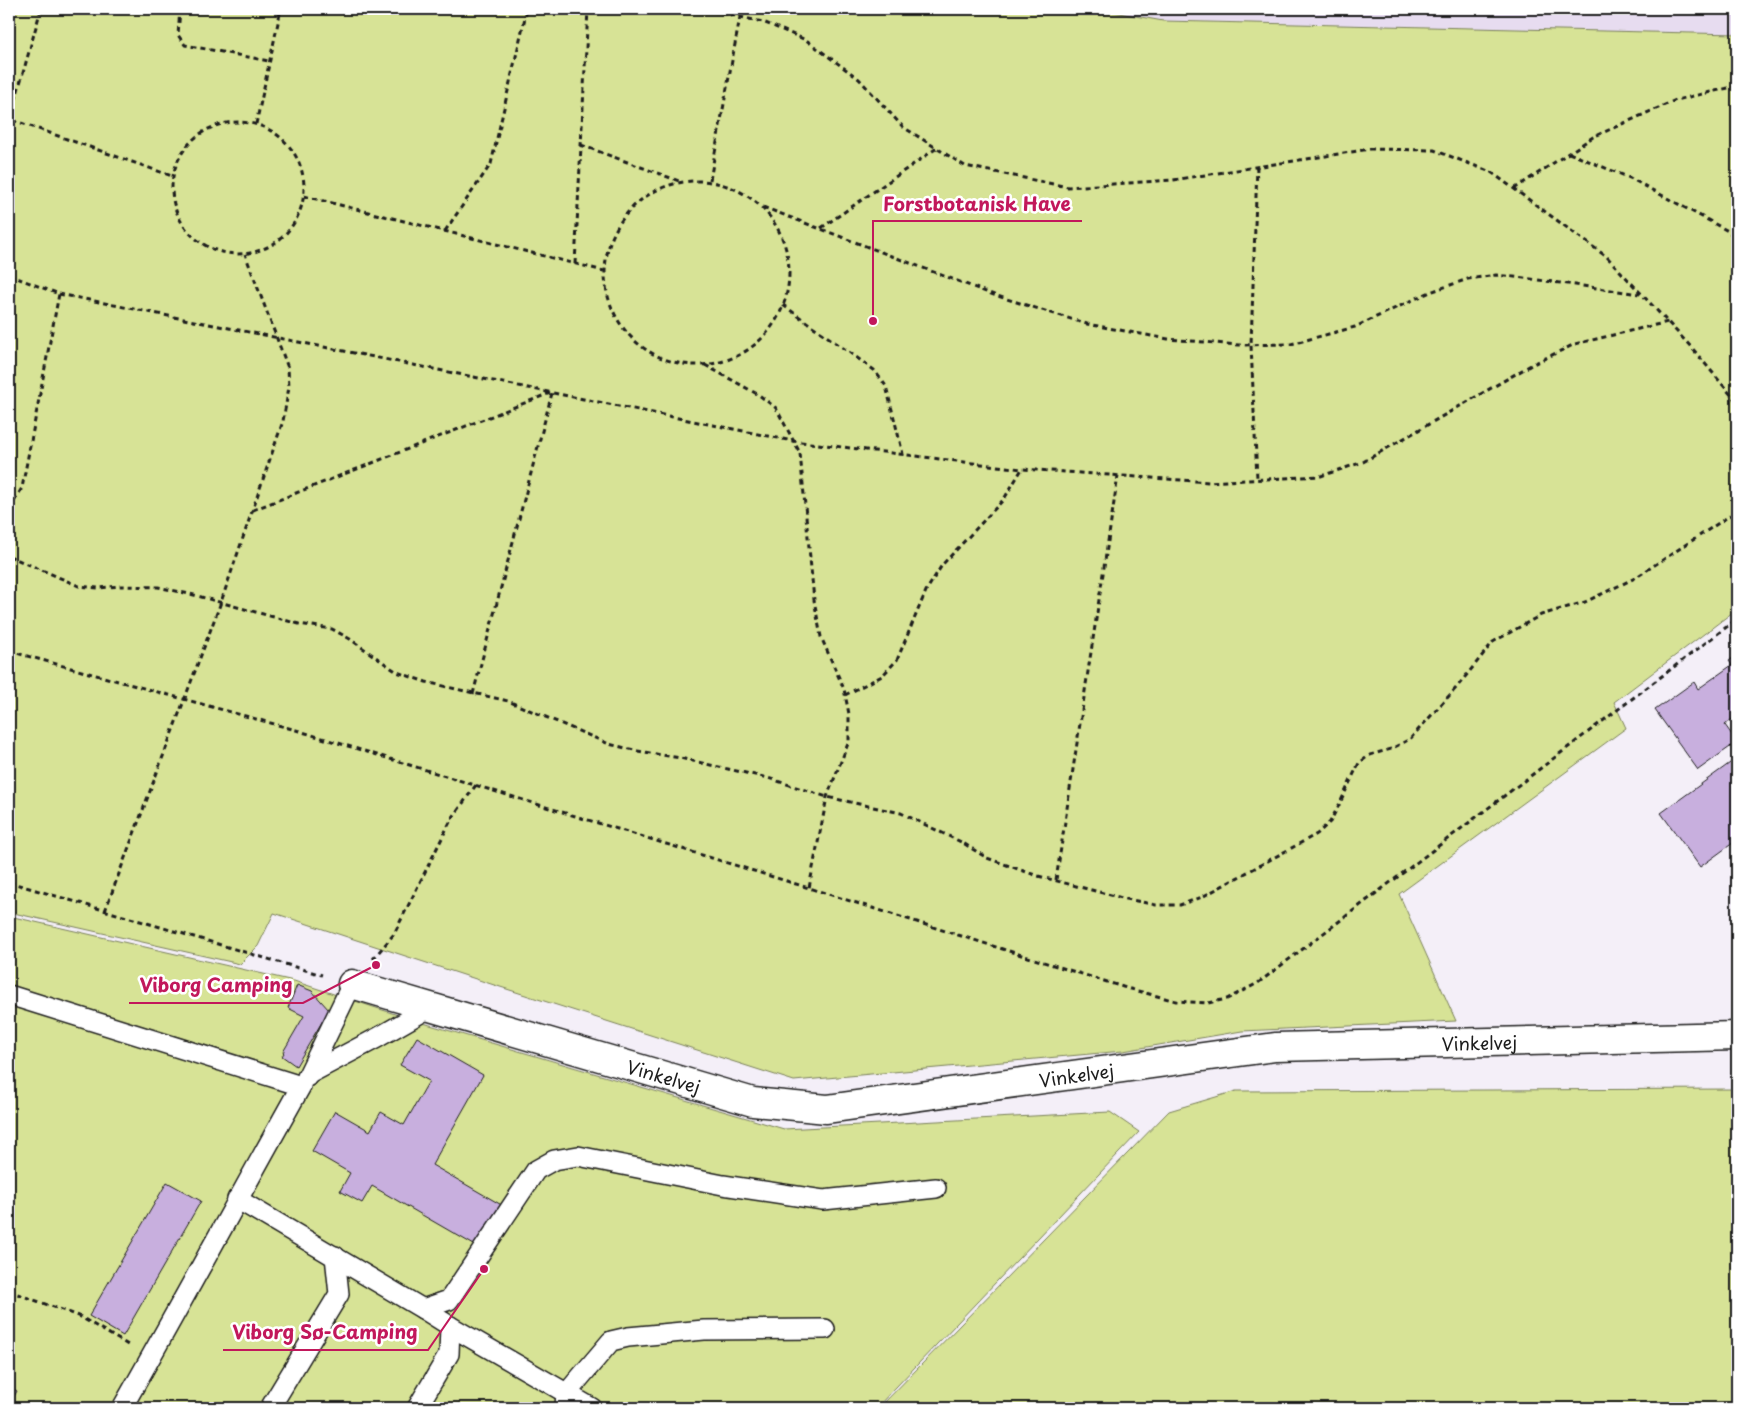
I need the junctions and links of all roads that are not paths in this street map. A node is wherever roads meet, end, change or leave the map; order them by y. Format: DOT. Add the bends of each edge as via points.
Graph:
graph roads {
  1 [pos="352,984"];
  2 [pos="9,995"];
  3 [pos="431,1007"];
  4 [pos="1737,1036"];
  5 [pos="305,1080"];
  6 [pos="936,1188"];
  7 [pos="237,1199"];
  8 [pos="335,1256"];
  9 [pos="423,1309"];
  10 [pos="450,1326"];
  11 [pos="825,1329"];
  12 [pos="565,1401"];
  13 [pos="122,1408"];
  14 [pos="270,1408"];
  15 [pos="417,1408"];
  16 [pos="592,1408"];
  1 -- 3 [label="street, Vinkelvej"];
  1 -- 5 [label="lane"];
  2 -- 5 [label="lane"];
  3 -- 4 [label="street, Vinkelvej" via="754,1102 827,1109 1275,1047"];
  3 -- 5 [label="lane"];
  5 -- 7 [label="lane"];
  6 -- 9 [label="lane" via="823,1200 723,1185 578,1156 554,1160 536,1170 449,1300"];
  7 -- 8 [label="lane"];
  7 -- 13 [label="lane"];
  8 -- 9 [label="lane"];
  8 -- 14 [label="lane" via="339,1294"];
  9 -- 10 [label="lane"];
  10 -- 12 [label="lane"];
  10 -- 15 [label="lane" via="449,1354"];
  11 -- 12 [label="lane" via="704,1330 611,1341"];
  12 -- 16 [label="lane"];
}
